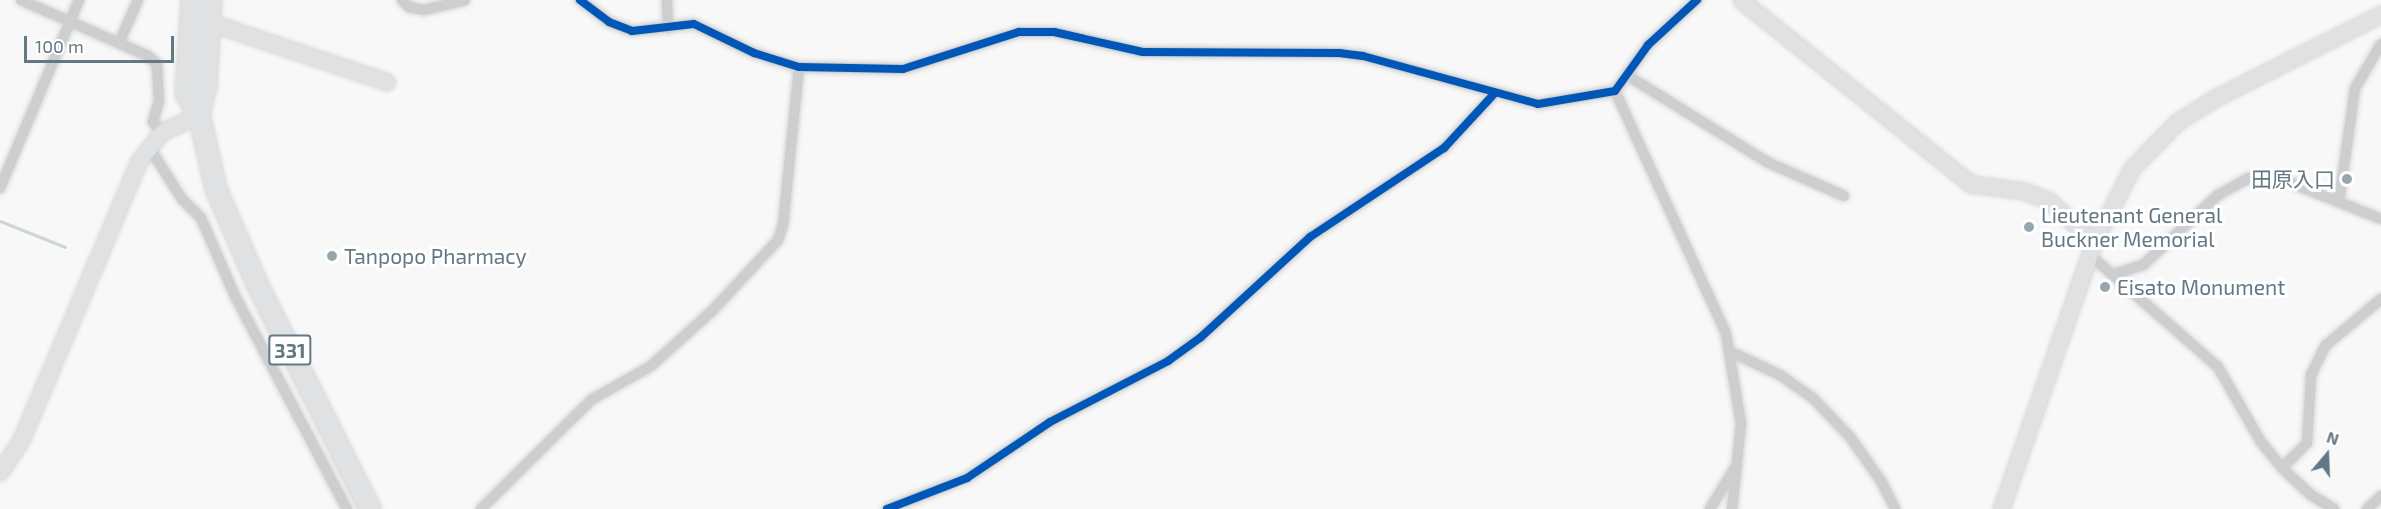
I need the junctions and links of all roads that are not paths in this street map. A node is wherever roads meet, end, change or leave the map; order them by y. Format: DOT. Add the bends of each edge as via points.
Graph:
graph roads {
  1 [pos="21,0"];
  2 [pos="79,0"];
  3 [pos="138,0"];
  4 [pos="211,0"];
  5 [pos="402,0"];
  6 [pos="465,0"];
  7 [pos="580,0"];
  8 [pos="667,0"];
  9 [pos="1697,0"];
  10 [pos="1741,0"];
  11 [pos="197,13"];
  12 [pos="2381,14"];
  13 [pos="70,21"];
  14 [pos="668,28"];
  15 [pos="119,43"];
  16 [pos="2381,44"];
  17 [pos="799,67"];
  18 [pos="1628,76"];
  19 [pos="387,82"];
  20 [pos="1615,91"];
  21 [pos="1494,94"];
  22 [pos="199,114"];
  23 [pos="162,132"];
  24 [pos="149,147"];
  25 [pos="0,188"];
  26 [pos="1844,196"];
  27 [pos="2339,201"];
  28 [pos="2381,219"];
  29 [pos="2092,249"];
  30 [pos="2115,274"];
  31 [pos="2381,299"];
  32 [pos="1731,352"];
  33 [pos="1736,466"];
  34 [pos="2282,468"];
  35 [pos="0,472"];
  36 [pos="2381,496"];
  37 [pos="363,507"];
  38 [pos="347,509"];
  39 [pos="482,509"];
  40 [pos="887,509"];
  41 [pos="1710,509"];
  42 [pos="1732,509"];
  43 [pos="1894,509"];
  44 [pos="2001,509"];
  45 [pos="2334,509"];
  46 [pos="2367,509"];
  1 -- 13 [label="street"];
  2 -- 13 [label="street"];
  3 -- 15 [label="street"];
  4 -- 11 [label="highway, 331"];
  5 -- 6 [label="street" via="410,7 424,10"];
  7 -- 14 [label="street" via="609,22 632,31"];
  8 -- 14 [label="street"];
  9 -- 18 [label="street" via="1648,45"];
  10 -- 29 [label="street" via="1971,184 2024,191 2048,201"];
  11 -- 19 [label="street"];
  11 -- 22 [label="highway, 331" via="186,94"];
  12 -- 29 [label="street" via="2257,75 2177,123 2132,168"];
  13 -- 15 [label="street"];
  13 -- 25 [label="street"];
  14 -- 17 [label="street" via="694,24 754,53"];
  15 -- 23 [label="street" via="157,64 159,101 153,122"];
  16 -- 27 [label="street" via="2355,88"];
  17 -- 21 [label="street" via="903,69 1019,32 1054,32 1143,52 1339,52"];
  17 -- 39 [label="street" via="783,225 778,240 713,310 651,366 591,400"];
  18 -- 20 [label="street"];
  18 -- 26 [label="street" via="1767,162"];
  20 -- 21 [label="street" via="1538,104"];
  20 -- 32 [label="street" via="1718,310"];
  21 -- 40 [label="street" via="1444,148 1310,237 1201,337 1168,361 1050,422 967,478"];
  22 -- 23 [label="street"];
  22 -- 37 [label="highway, 331" via="225,212"];
  23 -- 24 [label="street"];
  24 -- 35 [label="street" via="21,440"];
  24 -- 38 [label="street" via="182,199 201,218 255,335"];
  27 -- 28 [label="street"];
  27 -- 30 [label="street" via="2284,180 2249,178 2218,195 2143,265"];
  29 -- 30 [label="street"];
  29 -- 44 [label="street"];
  30 -- 34 [label="street" via="2124,289 2218,367 2261,442"];
  31 -- 34 [label="street" via="2325,346 2311,375 2307,443"];
  32 -- 33 [label="street" via="1742,424"];
  32 -- 43 [label="street" via="1780,375 1819,405 1850,437 1881,481"];
  33 -- 41 [label="street"];
  33 -- 42 [label="street"];
  34 -- 45 [label="street" via="2311,495"];
  36 -- 46 [label="street"];
}
